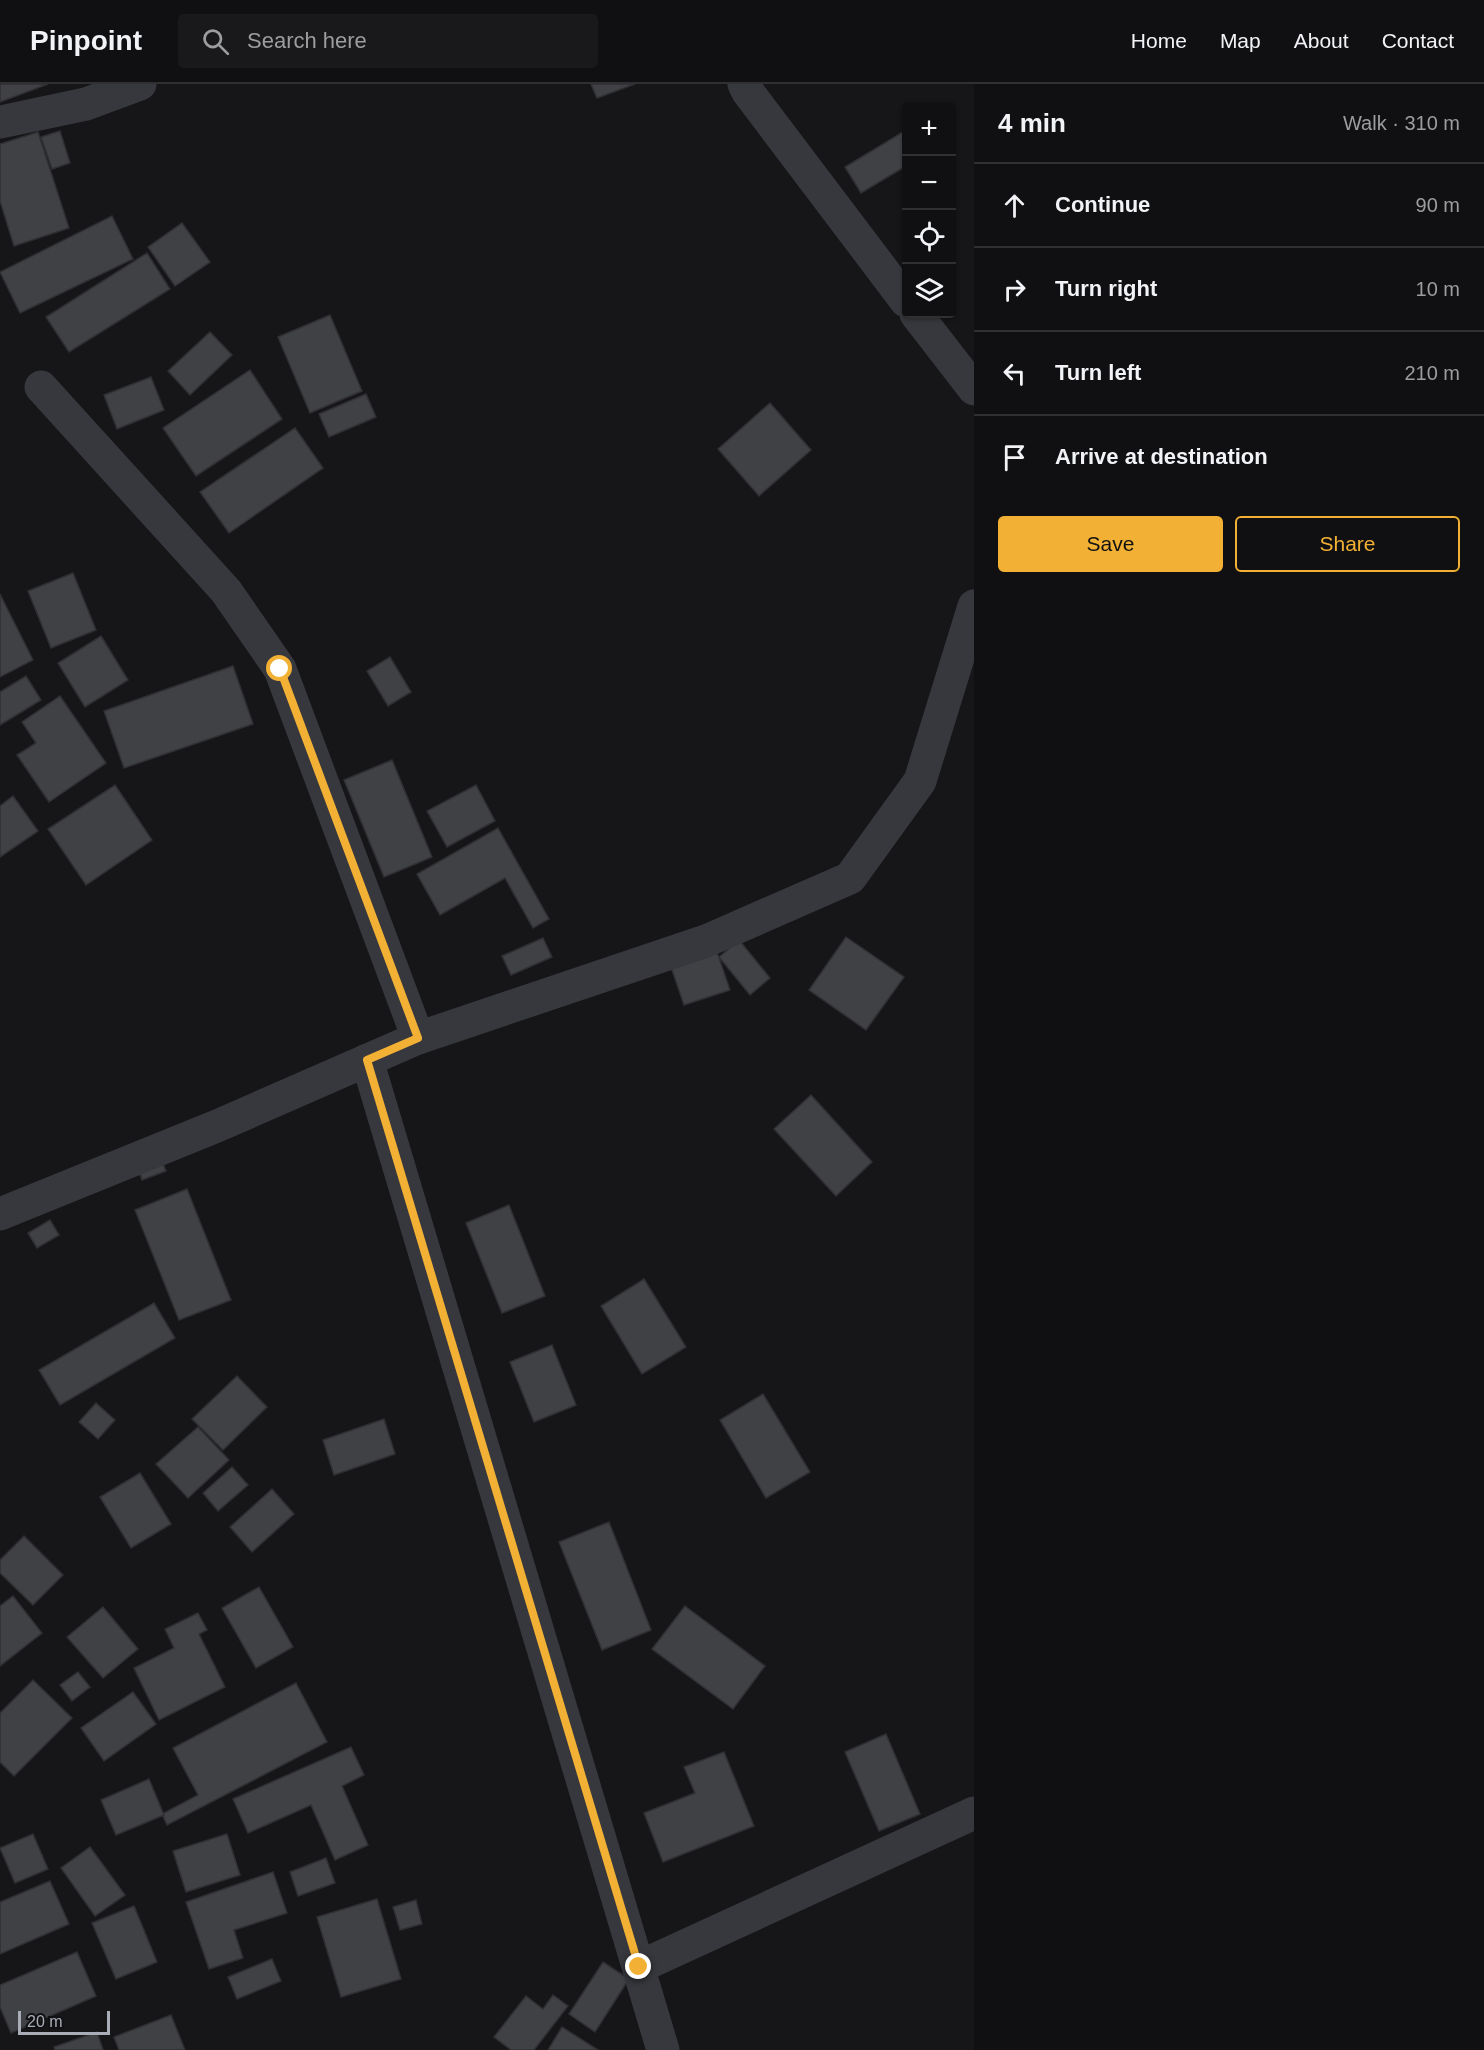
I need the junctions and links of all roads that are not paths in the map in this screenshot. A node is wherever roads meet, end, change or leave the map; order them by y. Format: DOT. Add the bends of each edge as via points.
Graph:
graph roads {
  1 [pos="140,84"];
  2 [pos="744,84"];
  3 [pos="0,122"];
  4 [pos="902,296"];
  5 [pos="919,318"];
  6 [pos="41,387"];
  7 [pos="974,389"];
  8 [pos="974,606"];
  9 [pos="418,1038"];
  10 [pos="367,1060"];
  11 [pos="0,1214"];
  12 [pos="974,1813"];
  13 [pos="639,1967"];
  14 [pos="663,2050"];
  1 -- 3 [label="street" via="86,104"];
  2 -- 4 [label="street"];
  5 -- 7 [label="street"];
  6 -- 9 [label="street" via="226,591 280,669"];
  8 -- 9 [label="street" via="920,781 850,878 706,941"];
  9 -- 10 [label="street"];
  10 -- 11 [label="street"];
  10 -- 13 [label="street"];
  12 -- 13 [label="street"];
  13 -- 14 [label="street"];
}
